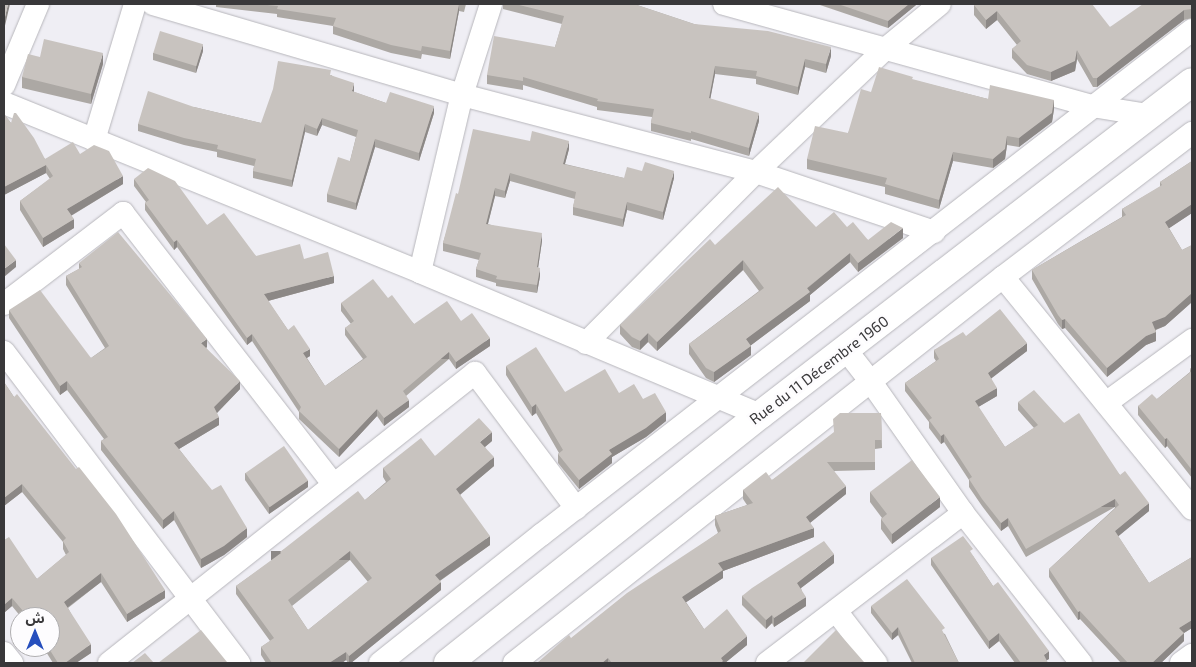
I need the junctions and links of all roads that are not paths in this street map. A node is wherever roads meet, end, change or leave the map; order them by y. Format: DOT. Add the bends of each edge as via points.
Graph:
graph roads {
  1 [pos="38,4"];
  2 [pos="135,4"];
  3 [pos="153,4"];
  4 [pos="491,4"];
  5 [pos="724,4"];
  6 [pos="940,4"];
  7 [pos="1192,30"];
  8 [pos="884,50"];
  9 [pos="1192,82"];
  10 [pos="4,85"];
  11 [pos="462,95"];
  12 [pos="4,103"];
  13 [pos="1092,106"];
  14 [pos="1148,115"];
  15 [pos="1192,133"];
  16 [pos="94,140"];
  17 [pos="756,172"];
  18 [pos="934,232"];
  19 [pos="420,272"];
  20 [pos="1003,277"];
  21 [pos="4,304"];
  22 [pos="1192,340"];
  23 [pos="586,343"];
  24 [pos="846,350"];
  25 [pos="4,352"];
  26 [pos="871,382"];
  27 [pos="720,398"];
  28 [pos="1106,404"];
  29 [pos="760,415"];
  30 [pos="333,484"];
  31 [pos="576,508"];
  32 [pos="1192,509"];
  33 [pos="963,513"];
  34 [pos="191,598"];
  35 [pos="836,611"];
  36 [pos="4,652"];
  37 [pos="1192,655"];
  38 [pos="12,663"];
  39 [pos="109,663"];
  40 [pos="240,663"];
  41 [pos="380,663"];
  42 [pos="448,663"];
  43 [pos="514,663"];
  44 [pos="767,663"];
  45 [pos="876,663"];
  46 [pos="1081,663"];
  47 [pos="1181,663"];
  1 -- 10 [label="street"];
  2 -- 16 [label="street"];
  3 -- 11 [label="street"];
  4 -- 11 [label="street"];
  5 -- 8 [label="street"];
  6 -- 8 [label="street"];
  7 -- 13 [label="street"];
  8 -- 13 [label="street"];
  8 -- 17 [label="street"];
  9 -- 14 [label="main road, Rue du 11 Décembre 1960"];
  11 -- 17 [label="street"];
  11 -- 19 [label="street"];
  12 -- 16 [label="street"];
  13 -- 14 [label="street"];
  13 -- 18 [label="street"];
  14 -- 24 [label="main road, Rue du 11 Décembre 1960"];
  15 -- 20 [label="street"];
  16 -- 19 [label="street"];
  17 -- 18 [label="street"];
  17 -- 23 [label="street"];
  18 -- 27 [label="street"];
  19 -- 23 [label="street"];
  20 -- 26 [label="street"];
  20 -- 28 [label="street"];
  21 -- 30 [label="street" via="123,212"];
  22 -- 28 [label="street"];
  23 -- 27 [label="street"];
  24 -- 26 [label="street"];
  24 -- 29 [label="main road, Rue du 11 Décembre 1960"];
  25 -- 34 [label="street"];
  26 -- 33 [label="street"];
  26 -- 43 [label="street"];
  27 -- 29 [label="street"];
  27 -- 31 [label="street"];
  28 -- 32 [label="street"];
  29 -- 42 [label="main road, Rue du 11 Décembre 1960"];
  30 -- 31 [label="street" via="475,373"];
  30 -- 34 [label="street"];
  31 -- 41 [label="street"];
  33 -- 35 [label="street"];
  33 -- 46 [label="street"];
  34 -- 39 [label="street"];
  34 -- 40 [label="street"];
  35 -- 44 [label="street"];
  35 -- 45 [label="street"];
  36 -- 38 [label="street"];
  37 -- 47 [label="street"];
}
